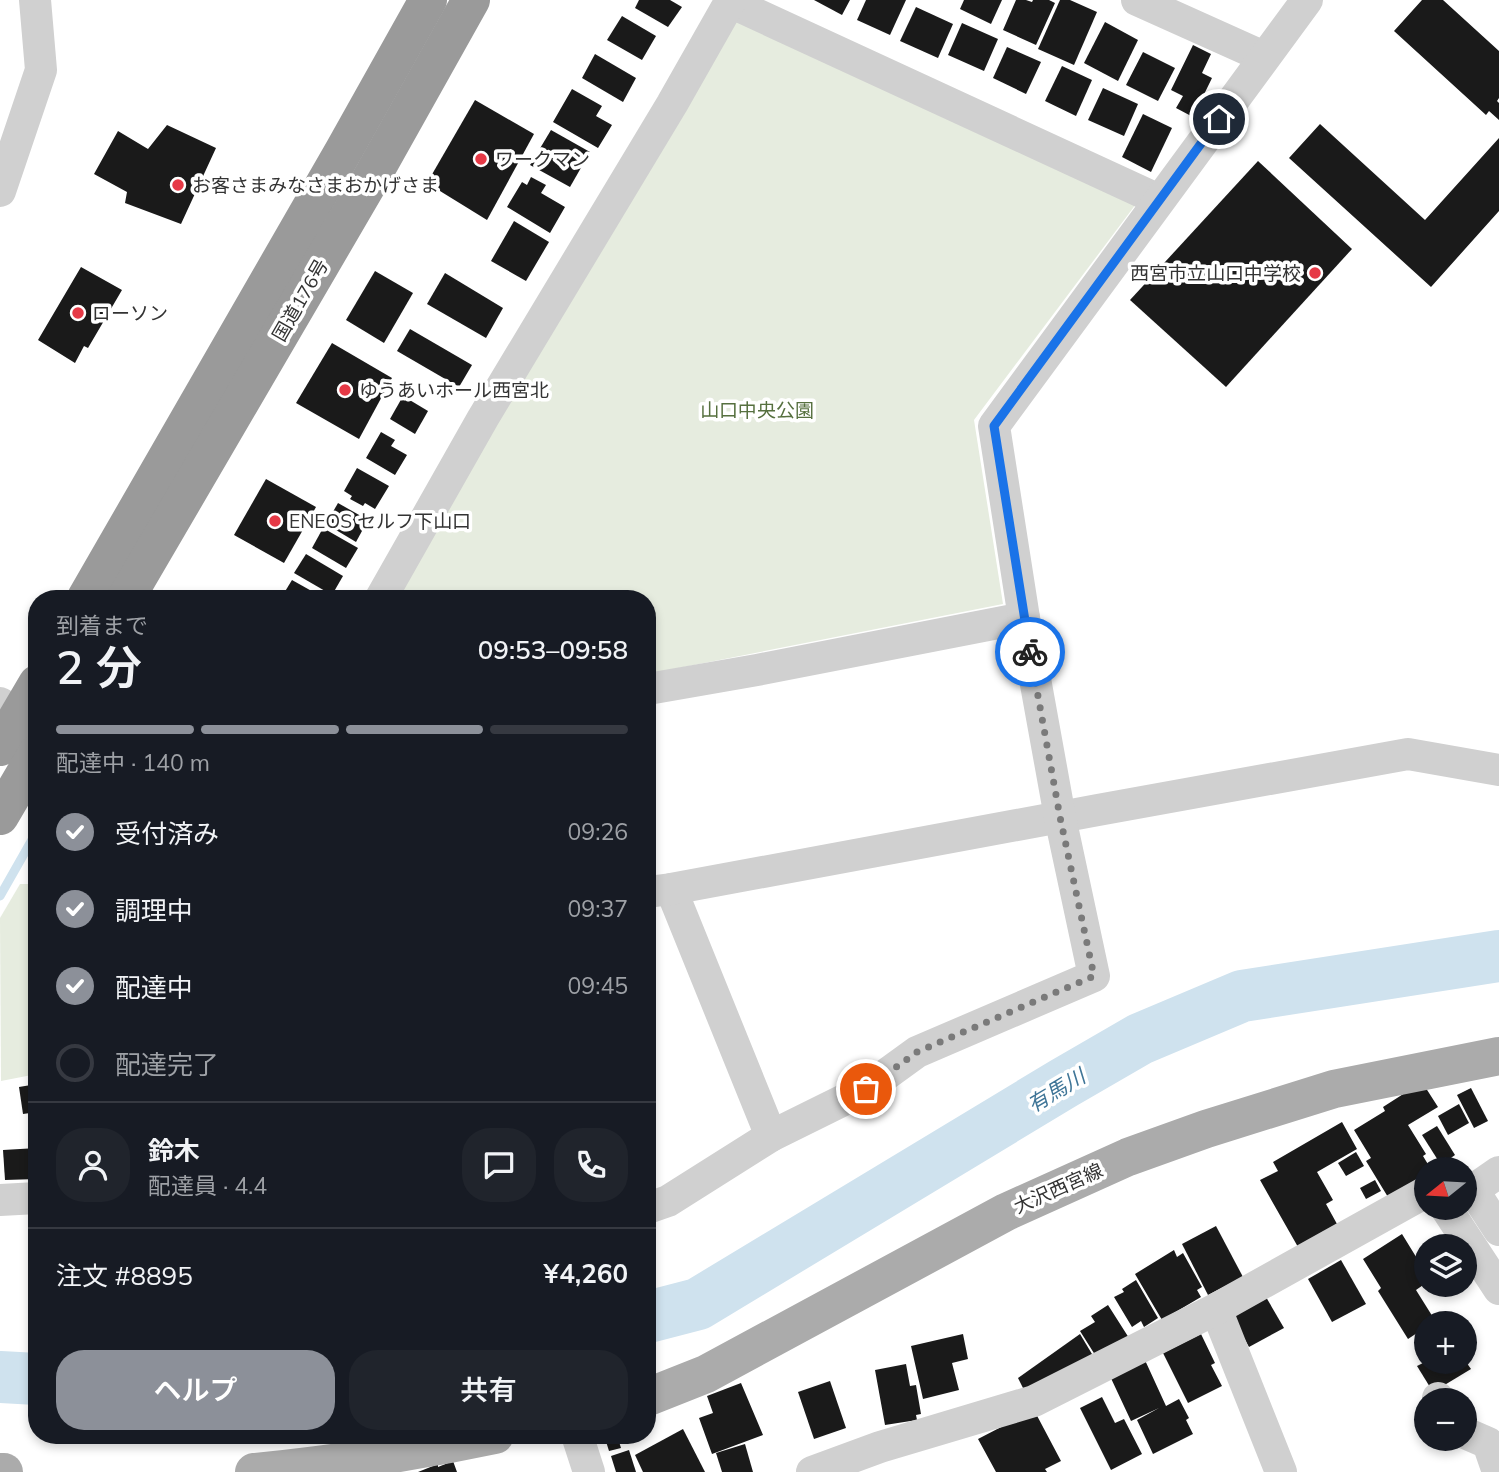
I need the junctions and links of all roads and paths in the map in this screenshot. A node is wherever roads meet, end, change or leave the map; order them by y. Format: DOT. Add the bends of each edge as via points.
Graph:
graph roads {
  1 [pos="35,0"];
  2 [pos="428,0"];
  3 [pos="471,0"];
  4 [pos="1137,0"];
  5 [pos="1307,0"];
  6 [pos="730,1"];
  7 [pos="1264,57"];
  8 [pos="0,191"];
  9 [pos="1159,201"];
  10 [pos="91,590"];
  11 [pos="131,590"];
  12 [pos="385,590"];
  13 [pos="1024,618"];
  14 [pos="656,688"];
  15 [pos="23,706"];
  16 [pos="0,747"];
  17 [pos="28,768"];
  18 [pos="1499,770"];
  19 [pos="0,816"];
  20 [pos="1060,817"];
  21 [pos="659,890"];
  22 [pos="1499,1056"];
  23 [pos="771,1136"];
  24 [pos="1499,1157"];
  25 [pos="1477,1167"];
  26 [pos="1499,1172"];
  27 [pos="28,1198"];
  28 [pos="0,1199"];
  29 [pos="1414,1199"];
  30 [pos="656,1205"];
  31 [pos="1454,1220"];
  32 [pos="1499,1230"];
  33 [pos="1499,1289"];
  34 [pos="1216,1309"];
  35 [pos="656,1394"];
  36 [pos="1477,1438"];
  37 [pos="446,1444"];
  38 [pos="580,1444"];
  39 [pos="254,1472"];
  40 [pos="589,1472"];
  41 [pos="812,1472"];
  42 [pos="1280,1472"];
  43 [pos="1498,1472"];
  1 -- 8 [label="street" via="41,70"];
  2 -- 10 [label="highway, 国道176号"];
  3 -- 11 [label="highway, 国道176号"];
  4 -- 7 [label="street"];
  5 -- 7 [label="street"];
  6 -- 9 [label="street"];
  6 -- 12 [label="street"];
  7 -- 9 [label="street"];
  9 -- 13 [label="street" via="994,426"];
  13 -- 14 [label="street"];
  13 -- 20 [label="street"];
  15 -- 16 [label="highway"];
  17 -- 19 [label="highway"];
  18 -- 20 [label="street" via="1408,754"];
  20 -- 21 [label="street"];
  20 -- 23 [label="street" via="1094,976 917,1052 866,1089"];
  21 -- 23 [label="street"];
  22 -- 35 [label="main road, 大沢西宮線" via="1334,1089 1128,1157 1006,1212 706,1374"];
  23 -- 30 [label="street"];
  24 -- 25 [label="street"];
  26 -- 32 [label="street" via="1473,1190"];
  27 -- 28 [label="street"];
  29 -- 34 [label="street"];
  31 -- 33 [label="street"];
  34 -- 41 [label="street" via="1034,1401"];
  34 -- 42 [label="street"];
  36 -- 43 [label="street" via="1488,1443"];
  37 -- 39 [label="main road"];
  38 -- 40 [label="street"];
}
